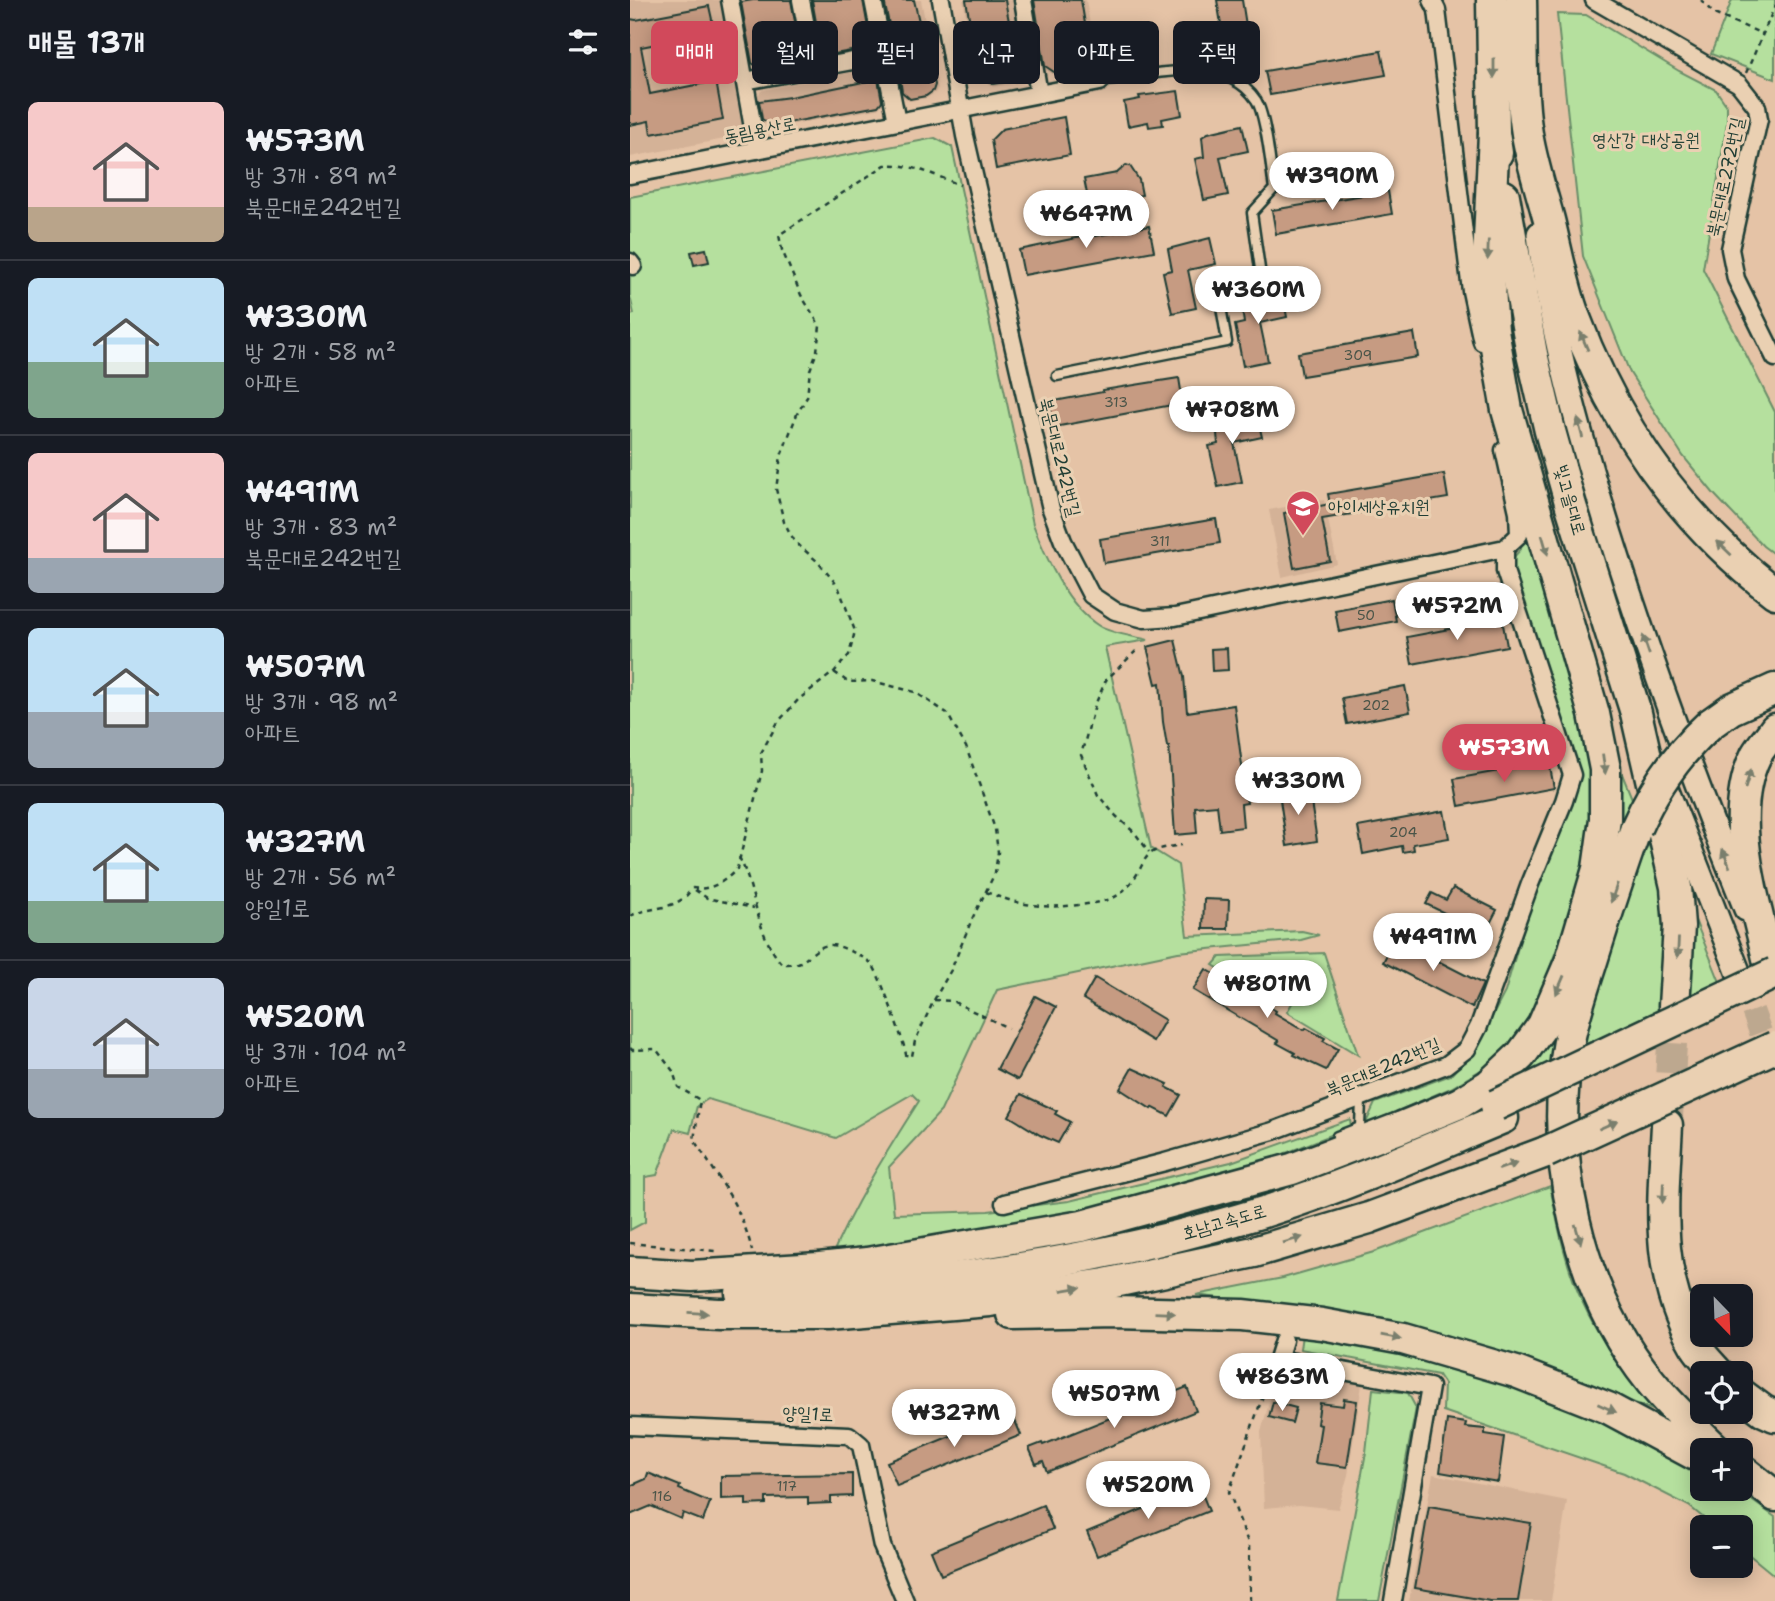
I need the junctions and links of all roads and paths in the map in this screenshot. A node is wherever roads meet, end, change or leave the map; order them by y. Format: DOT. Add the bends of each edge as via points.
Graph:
graph roads {
  1 [pos="730,0"];
  2 [pos="801,0"];
  3 [pos="873,0"];
  4 [pos="941,0"];
  5 [pos="1023,0"];
  6 [pos="1432,0"];
  7 [pos="1492,0"];
  8 [pos="1521,0"];
  9 [pos="1594,0"];
  10 [pos="1700,0"];
  11 [pos="1775,5"];
  12 [pos="805,21"];
  13 [pos="878,21"];
  14 [pos="1763,34"];
  15 [pos="1159,74"];
  16 [pos="752,80"];
  17 [pos="745,81"];
  18 [pos="1739,83"];
  19 [pos="890,84"];
  20 [pos="1090,84"];
  21 [pos="1039,94"];
  22 [pos="961,110"];
  23 [pos="897,122"];
  24 [pos="1526,128"];
  25 [pos="1494,133"];
  26 [pos="757,150"];
  27 [pos="630,175"];
  28 [pos="978,188"];
  29 [pos="1775,358"];
  30 [pos="1057,376"];
  31 [pos="1505,548"];
  32 [pos="1775,593"];
  33 [pos="1136,650"];
  34 [pos="834,672"];
  35 [pos="1775,689"];
  36 [pos="1636,713"];
  37 [pos="1775,729"];
  38 [pos="1182,845"];
  39 [pos="1149,852"];
  40 [pos="739,855"];
  41 [pos="692,888"];
  42 [pos="986,892"];
  43 [pos="754,908"];
  44 [pos="630,916"];
  45 [pos="1773,975"];
  46 [pos="1741,979"];
  47 [pos="934,1000"];
  48 [pos="1674,1006"];
  49 [pos="1008,1028"];
  50 [pos="1775,1047"];
  51 [pos="630,1048"];
  52 [pos="1361,1099"];
  53 [pos="1499,1111"];
  54 [pos="1667,1125"];
  55 [pos="1334,1137"];
  56 [pos="1004,1203"];
  57 [pos="753,1254"];
  58 [pos="630,1272"];
  59 [pos="692,1276"];
  60 [pos="630,1288"];
  61 [pos="630,1309"];
  62 [pos="828,1314"];
  63 [pos="1284,1340"];
  64 [pos="1278,1359"];
  65 [pos="1708,1361"];
  66 [pos="1753,1403"];
  67 [pos="1775,1416"];
  68 [pos="630,1426"];
  69 [pos="1705,1438"];
  70 [pos="1690,1452"];
  71 [pos="1753,1480"];
  72 [pos="1753,1487"];
  73 [pos="1775,1499"];
  74 [pos="905,1601"];
  75 [pos="1250,1601"];
  76 [pos="1392,1601"];
  1 -- 17 [label="street"];
  2 -- 12 [label="street"];
  3 -- 13 [label="street"];
  4 -- 22 [label="street, 북문대로242번길"];
  5 -- 21 [label="street"];
  6 -- 31 [label="street" via="1437,10 1471,291 1518,512 1519,535"];
  7 -- 25 [label="highway, 빛고을대로, one-way"];
  8 -- 24 [label="highway, 빛고을대로"];
  9 -- 18 [label="street, 북문대로272번길"];
  10 -- 14 [label="path" via="1714,14"];
  11 -- 14 [label="path"];
  14 -- 18 [label="path"];
  15 -- 30 [label="lane" via="1217,73 1237,82 1256,100 1274,189 1252,213 1262,283 1219,295 1227,342"];
  16 -- 17 [label="street"];
  17 -- 26 [label="street"];
  18 -- 29 [label="street, 북문대로272번길" via="1757,107 1759,120 1730,249 1736,279"];
  19 -- 23 [label="street"];
  20 -- 21 [label="street"];
  21 -- 22 [label="street"];
  22 -- 23 [label="street, 동림용산로"];
  22 -- 28 [label="street, 북문대로242번길"];
  23 -- 26 [label="street, 동림용산로"];
  32 -- 24 [label="highway, one-way" via="1709,534 1673,492 1634,440 1610,397 1574,315"];
  45 -- 24 [label="main road, 빛고을대로, one-way" via="1698,791 1598,493 1576,417 1540,246"];
  25 -- 36 [label="highway, 빛고을대로" via="1513,258 1547,418"];
  25 -- 59 [label="highway, one-way" via="1488,261 1493,330 1507,410 1594,714 1605,769 1598,869 1571,960 1543,1025 1529,1045 1489,1085 1460,1103 1292,1169 1183,1200 1082,1226 867,1263"];
  26 -- 27 [label="street, 동림용산로"];
  28 -- 31 [label="street, 북문대로242번길" via="1051,509 1091,595 1115,611 1144,619 1175,617"];
  28 -- 34 [label="path" via="909,167 885,165 779,235 801,295 820,326 807,397 781,456 776,489 784,522 795,541 838,586 847,604 855,631 849,655"];
  31 -- 52 [label="street, 북문대로242번길" via="1505,571 1572,775 1502,968 1467,1049 1446,1065"];
  33 -- 39 [label="path" via="1106,680 1081,755 1098,794"];
  34 -- 40 [label="path" via="778,722 761,752 762,771"];
  34 -- 42 [label="path" via="848,682 872,681 915,692 947,713 966,747 996,829 995,873"];
  35 -- 69 [label="highway, one-way, bridge" via="1710,724 1669,768 1636,828 1599,936 1565,1066 1568,1188 1587,1264 1619,1333 1650,1381"];
  36 -- 46 [label="main road, 빛고을대로"];
  36 -- 48 [label="highway, one-way" via="1676,887 1679,926"];
  45 -- 37 [label="highway, one-way" via="1742,828 1745,788 1756,755"];
  38 -- 39 [label="path"];
  39 -- 42 [label="path" via="1124,891 1104,902 1035,907"];
  40 -- 41 [label="path" via="737,869 725,881 702,890"];
  40 -- 43 [label="path" via="752,886"];
  41 -- 43 [label="path" via="707,898"];
  41 -- 44 [label="path" via="676,904"];
  42 -- 47 [label="path"];
  43 -- 47 [label="path" via="771,952 782,964 799,963 817,948 833,945 872,963 906,1055 912,1056"];
  45 -- 53 [label="highway, 호남고속도로"];
  47 -- 49 [label="path" via="952,1001"];
  62 -- 50 [label="highway, 호남고속도로, one-way, bridge" via="990,1301 1105,1284 1254,1252 1370,1218 1546,1152"];
  51 -- 57 [label="path" via="656,1049 673,1071 678,1087 700,1100 694,1140 732,1198"];
  52 -- 55 [label="lane" via="1360,1127"];
  52 -- 56 [label="street, 북문대로242번길" via="1225,1145"];
  53 -- 59 [label="highway" via="1297,1187 1087,1244 854,1276 766,1280"];
  53 -- 60 [label="highway, 호남고속도로" via="1394,1164 1272,1209 1013,1271 821,1291 723,1293"];
  54 -- 65 [label="highway, one-way" via="1664,1253 1673,1300"];
  58 -- 59 [label="highway"];
  61 -- 62 [label="highway, 호남고속도로, one-way"];
  62 -- 70 [label="highway, one-way" via="940,1318 1113,1312 1243,1315 1322,1324 1403,1339 1516,1372 1608,1408"];
  63 -- 64 [label="street"];
  64 -- 75 [label="path" via="1229,1492 1249,1545"];
  64 -- 76 [label="street" via="1430,1387"];
  66 -- 67 [label="highway"];
  68 -- 74 [label="street, 양일1로" via="849,1435 861,1445 882,1546"];
  71 -- 73 [label="highway"];
  72 -- 73 [label="highway"];
}
